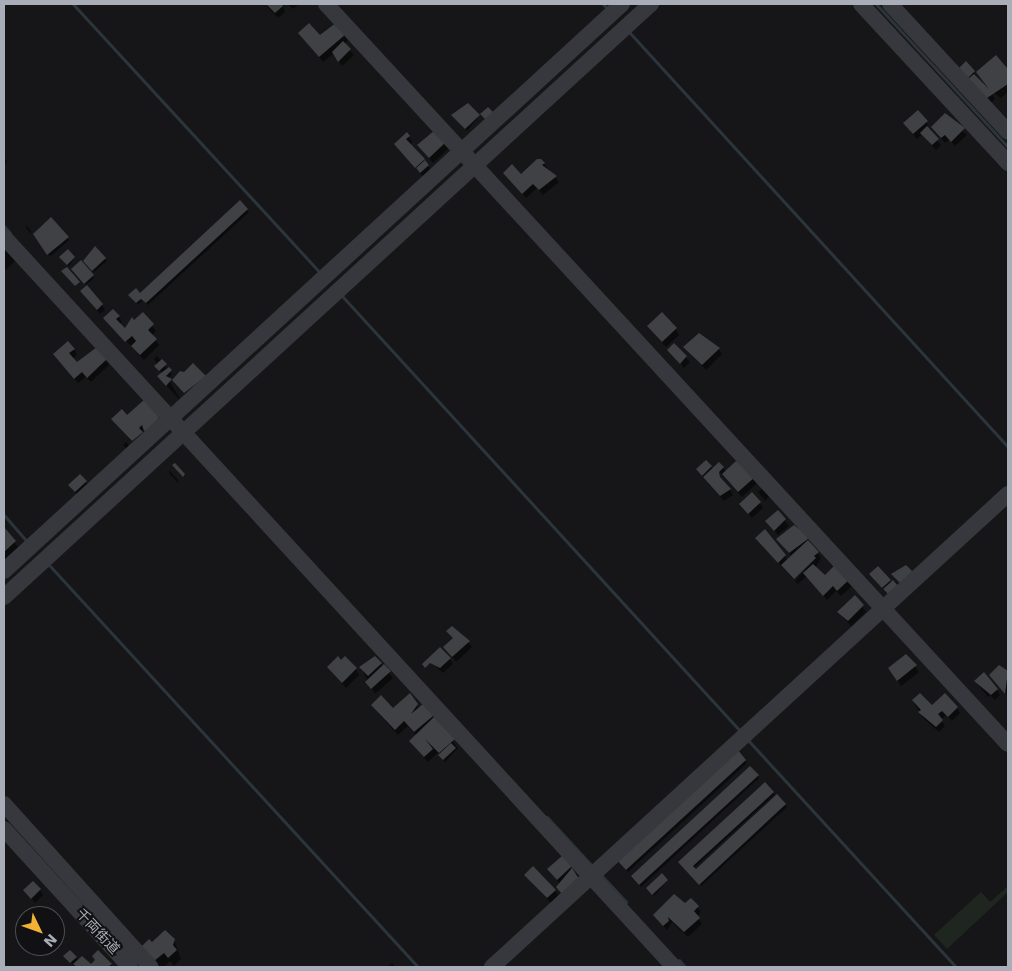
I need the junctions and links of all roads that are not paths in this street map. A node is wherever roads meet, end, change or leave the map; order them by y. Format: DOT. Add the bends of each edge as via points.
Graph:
graph roads {
  1 [pos="326,4"];
  2 [pos="622,4"];
  3 [pos="651,4"];
  4 [pos="862,4"];
  5 [pos="890,4"];
  6 [pos="614,23"];
  7 [pos="1008,132"];
  8 [pos="468,157"];
  9 [pos="1008,163"];
  10 [pos="4,237"];
  11 [pos="176,421"];
  12 [pos="1008,494"];
  13 [pos="33,556"];
  14 [pos="4,571"];
  15 [pos="4,597"];
  16 [pos="887,606"];
  17 [pos="1008,744"];
  18 [pos="4,804"];
  19 [pos="4,829"];
  20 [pos="595,873"];
  21 [pos="130,967"];
  22 [pos="151,967"];
  23 [pos="492,967"];
  24 [pos="674,967"];
  1 -- 8 [label="street"];
  2 -- 6 [label="street"];
  3 -- 6 [label="street"];
  4 -- 9 [label="street"];
  5 -- 7 [label="street"];
  6 -- 8 [label="street"];
  8 -- 11 [label="street"];
  8 -- 16 [label="street"];
  10 -- 11 [label="street"];
  11 -- 13 [label="street"];
  11 -- 20 [label="street"];
  12 -- 16 [label="street"];
  13 -- 14 [label="street"];
  13 -- 15 [label="street"];
  16 -- 17 [label="street"];
  16 -- 20 [label="street"];
  18 -- 22 [label="street"];
  19 -- 21 [label="street, 千両街道"];
  20 -- 23 [label="street"];
  20 -- 24 [label="street"];
}
